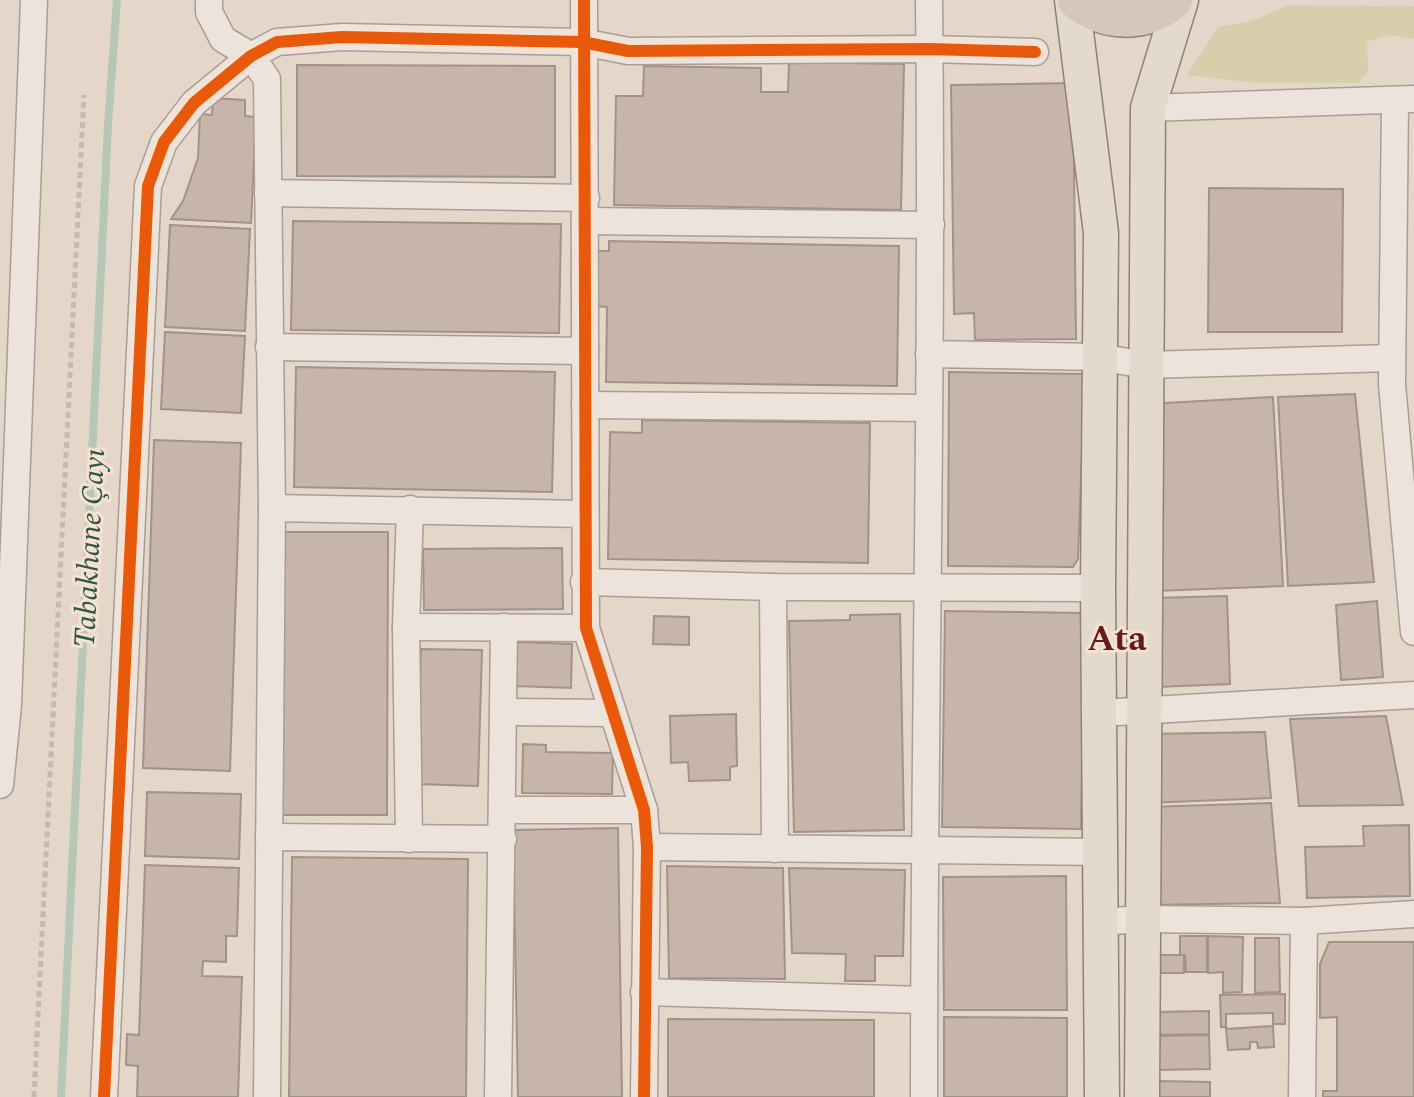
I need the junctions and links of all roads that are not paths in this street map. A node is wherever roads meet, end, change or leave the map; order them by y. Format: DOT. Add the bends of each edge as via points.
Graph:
graph roads {
  1 [pos="34,0"];
  2 [pos="209,0"];
  3 [pos="584,0"];
  4 [pos="929,0"];
  5 [pos="1074,0"];
  6 [pos="1173,0"];
  7 [pos="1181,0"];
  8 [pos="582,42"];
  9 [pos="929,49"];
  10 [pos="1035,52"];
  11 [pos="251,56"];
  12 [pos="1405,100"];
  13 [pos="1148,108"];
  14 [pos="268,193"];
  15 [pos="586,209"];
  16 [pos="931,225"];
  17 [pos="269,347"];
  18 [pos="585,351"];
  19 [pos="929,354"];
  20 [pos="1099,357"];
  21 [pos="1391,358"];
  22 [pos="1145,365"];
  23 [pos="585,405"];
  24 [pos="928,408"];
  25 [pos="8,464"];
  26 [pos="272,508"];
  27 [pos="410,509"];
  28 [pos="584,514"];
  29 [pos="584,582"];
  30 [pos="773,587"];
  31 [pos="925,588"];
  32 [pos="1098,588"];
  33 [pos="406,627"];
  34 [pos="504,627"];
  35 [pos="586,628"];
  36 [pos="1414,632"];
  37 [pos="1414,695"];
  38 [pos="4,704"];
  39 [pos="1142,711"];
  40 [pos="504,712"];
  41 [pos="613,713"];
  42 [pos="1100,713"];
  43 [pos="0,785"];
  44 [pos="503,810"];
  45 [pos="644,810"];
  46 [pos="269,837"];
  47 [pos="409,839"];
  48 [pos="503,839"];
  49 [pos="647,847"];
  50 [pos="775,849"];
  51 [pos="926,851"];
  52 [pos="1100,852"];
  53 [pos="1414,914"];
  54 [pos="1141,919"];
  55 [pos="1304,921"];
  56 [pos="1101,922"];
  57 [pos="644,992"];
  58 [pos="924,1000"];
  59 [pos="104,1097"];
  60 [pos="267,1097"];
  61 [pos="498,1097"];
  62 [pos="644,1097"];
  63 [pos="924,1097"];
  64 [pos="1102,1097"];
  65 [pos="1142,1097"];
  66 [pos="1302,1097"];
  1 -- 25 [label="street"];
  2 -- 11 [label="street" via="209,12 223,39"];
  3 -- 8 [label="street"];
  4 -- 9 [label="street"];
  5 -- 6 [label="highway" via="1108,16 1130,18 1151,14"];
  5 -- 20 [label="main road" via="1101,233"];
  7 -- 13 [label="main road"];
  8 -- 9 [label="street" via="628,51"];
  8 -- 11 [label="street" via="342,37 277,42"];
  8 -- 15 [label="street"];
  9 -- 10 [label="street"];
  9 -- 16 [label="street"];
  11 -- 14 [label="street" via="267,79"];
  11 -- 59 [label="street" via="194,103 164,142 148,186"];
  12 -- 13 [label="street"];
  12 -- 21 [label="street"];
  13 -- 22 [label="main road"];
  14 -- 15 [label="street"];
  14 -- 17 [label="street"];
  15 -- 16 [label="street"];
  15 -- 18 [label="street"];
  16 -- 19 [label="street"];
  17 -- 18 [label="street"];
  17 -- 26 [label="street"];
  18 -- 23 [label="street"];
  19 -- 20 [label="street"];
  19 -- 24 [label="street"];
  20 -- 22 [label="street"];
  20 -- 32 [label="main road"];
  21 -- 22 [label="street"];
  21 -- 36 [label="street"];
  22 -- 39 [label="main road"];
  23 -- 24 [label="street"];
  23 -- 28 [label="street"];
  24 -- 31 [label="street"];
  25 -- 38 [label="street"];
  26 -- 27 [label="street"];
  26 -- 46 [label="street"];
  27 -- 28 [label="street"];
  27 -- 33 [label="street"];
  28 -- 29 [label="street"];
  29 -- 30 [label="street"];
  29 -- 35 [label="street"];
  30 -- 31 [label="street"];
  30 -- 50 [label="street"];
  31 -- 32 [label="street"];
  31 -- 51 [label="street"];
  32 -- 42 [label="main road"];
  33 -- 34 [label="street"];
  33 -- 47 [label="street"];
  34 -- 35 [label="street"];
  34 -- 40 [label="street"];
  35 -- 41 [label="street"];
  37 -- 39 [label="street"];
  38 -- 43 [label="street"];
  39 -- 42 [label="street"];
  39 -- 54 [label="main road"];
  40 -- 41 [label="street"];
  40 -- 44 [label="street"];
  41 -- 45 [label="street"];
  42 -- 52 [label="main road"];
  44 -- 45 [label="street"];
  44 -- 48 [label="street"];
  45 -- 49 [label="street"];
  46 -- 47 [label="street"];
  46 -- 60 [label="street"];
  47 -- 48 [label="street"];
  48 -- 61 [label="street"];
  49 -- 50 [label="street"];
  49 -- 57 [label="street"];
  50 -- 51 [label="street"];
  51 -- 52 [label="street"];
  51 -- 58 [label="street"];
  52 -- 56 [label="main road"];
  53 -- 55 [label="street"];
  54 -- 55 [label="street"];
  54 -- 56 [label="street"];
  54 -- 65 [label="main road"];
  55 -- 66 [label="street"];
  56 -- 64 [label="main road"];
  57 -- 58 [label="street"];
  57 -- 62 [label="street"];
  58 -- 63 [label="street"];
}
